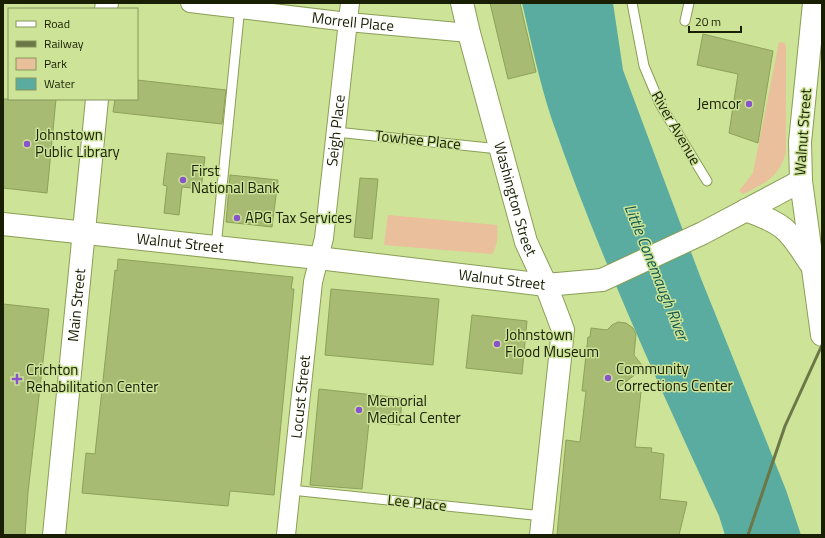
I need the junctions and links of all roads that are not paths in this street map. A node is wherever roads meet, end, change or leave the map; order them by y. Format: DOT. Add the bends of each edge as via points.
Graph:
graph roads {
  1 [pos="190,3"];
  2 [pos="350,3"];
  3 [pos="462,3"];
  4 [pos="632,3"];
  5 [pos="689,3"];
  6 [pos="814,3"];
  7 [pos="240,6"];
  8 [pos="685,21"];
  9 [pos="348,22"];
  10 [pos="469,33"];
  11 [pos="97,100"];
  12 [pos="336,132"];
  13 [pos="500,149"];
  14 [pos="707,181"];
  15 [pos="801,181"];
  16 [pos="746,210"];
  17 [pos="3,224"];
  18 [pos="84,233"];
  19 [pos="216,247"];
  20 [pos="318,258"];
  21 [pos="812,266"];
  22 [pos="546,285"];
  23 [pos="821,332"];
  24 [pos="291,490"];
  25 [pos="542,526"];
  26 [pos="54,535"];
  27 [pos="286,535"];
  1 -- 7 [label="street, Morrell Place"];
  2 -- 9 [label="street, Seigh Place"];
  3 -- 10 [label="main road, Washington Street"];
  4 -- 14 [label="lane, River Avenue" via="644,66 660,104"];
  5 -- 8 [label="lane"];
  6 -- 15 [label="main road, Walnut Street" via="800,142"];
  7 -- 9 [label="street, Morrell Place"];
  7 -- 19 [label="lane"];
  9 -- 10 [label="street, Morrell Place"];
  9 -- 12 [label="street, Seigh Place"];
  10 -- 13 [label="main road, Washington Street"];
  11 -- 18 [label="main road, Main Street"];
  12 -- 13 [label="lane, Towhee Place"];
  12 -- 20 [label="street, Seigh Place" via="324,238"];
  13 -- 22 [label="main road, Washington Street" via="526,242"];
  15 -- 16 [label="main road, Walnut Street"];
  15 -- 21 [label="main road"];
  16 -- 21 [label="main road" via="783,228"];
  16 -- 22 [label="main road, Walnut Street" via="602,280"];
  17 -- 18 [label="main road, Walnut Street"];
  18 -- 19 [label="main road, Walnut Street"];
  18 -- 26 [label="main road, Main Street"];
  19 -- 20 [label="main road, Walnut Street"];
  20 -- 22 [label="main road, Walnut Street"];
  20 -- 24 [label="street, Locust Street" via="313,282"];
  21 -- 23 [label="main road"];
  22 -- 25 [label="main road, Washington Street" via="563,330"];
  24 -- 25 [label="lane, Lee Place" via="411,502"];
  24 -- 27 [label="street, Locust Street"];
}
